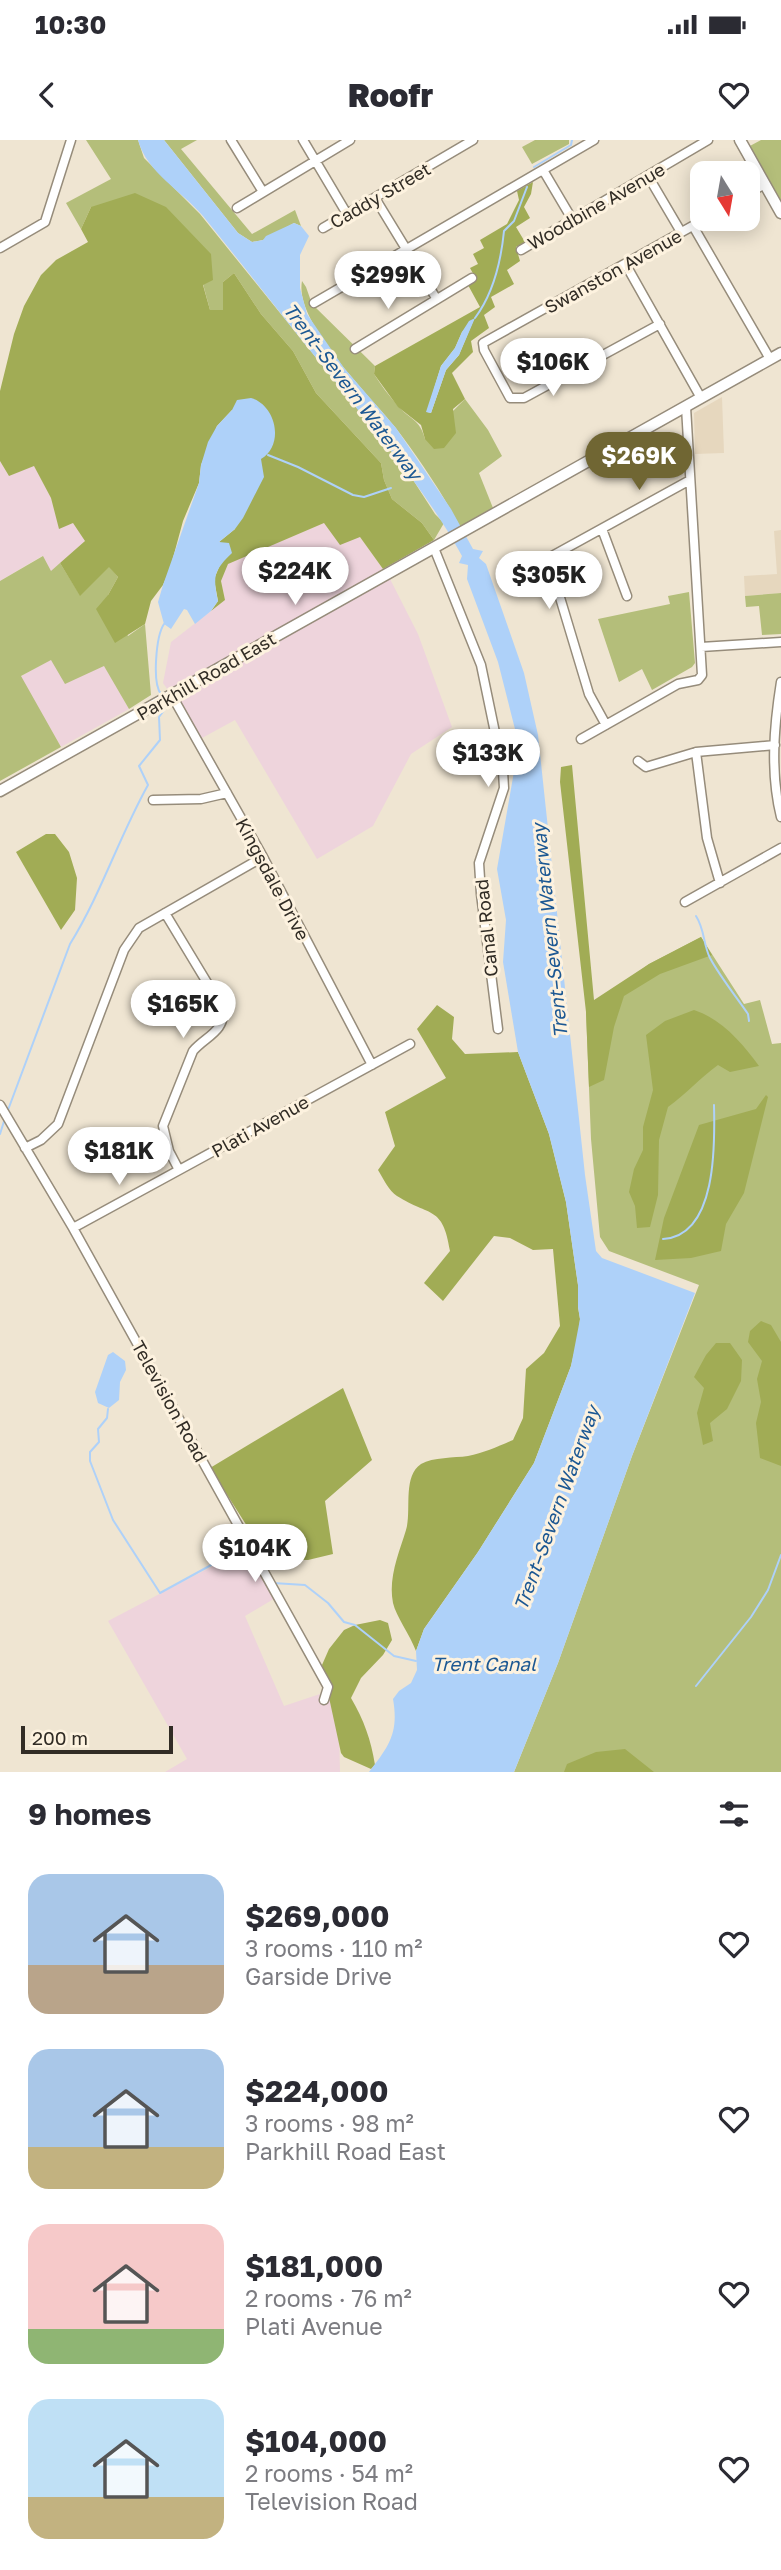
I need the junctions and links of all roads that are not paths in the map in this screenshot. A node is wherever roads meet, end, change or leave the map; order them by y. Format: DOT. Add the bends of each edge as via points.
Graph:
graph roads {
  1 [pos="71,140"];
  2 [pos="231,140"];
  3 [pos="303,140"];
  4 [pos="350,140"];
  5 [pos="472,140"];
  6 [pos="594,140"];
  7 [pos="708,140"];
  8 [pos="740,140"];
  9 [pos="316,161"];
  10 [pos="543,170"];
  11 [pos="648,176"];
  12 [pos="765,184"];
  13 [pos="760,187"];
  14 [pos="263,192"];
  15 [pos="375,198"];
  16 [pos="237,208"];
  17 [pos="781,213"];
  18 [pos="347,214"];
  19 [pos="572,219"];
  20 [pos="323,228"];
  21 [pos="690,228"];
  22 [pos="696,231"];
  23 [pos="681,232"];
  24 [pos="0,248"];
  25 [pos="407,250"];
  26 [pos="521,250"];
  27 [pos="626,265"];
  28 [pos="472,278"];
  29 [pos="436,298"];
  30 [pos="314,303"];
  31 [pos="660,324"];
  32 [pos="355,349"];
  33 [pos="781,353"];
  34 [pos="770,359"];
  35 [pos="701,398"];
  36 [pos="686,407"];
  37 [pos="691,480"];
  38 [pos="602,529"];
  39 [pos="434,548"];
  40 [pos="627,596"];
  41 [pos="781,642"];
  42 [pos="701,648"];
  43 [pos="781,682"];
  44 [pos="171,694"];
  45 [pos="606,725"];
  46 [pos="581,739"];
  47 [pos="775,745"];
  48 [pos="696,752"];
  49 [pos="639,761"];
  50 [pos="0,791"];
  51 [pos="227,793"];
  52 [pos="153,800"];
  53 [pos="781,817"];
  54 [pos="781,848"];
  55 [pos="262,857"];
  56 [pos="720,883"];
  57 [pos="685,902"];
  58 [pos="165,913"];
  59 [pos="498,1029"];
  60 [pos="410,1044"];
  61 [pos="372,1065"];
  62 [pos="0,1105"];
  63 [pos="25,1148"];
  64 [pos="179,1170"];
  65 [pos="73,1228"];
  66 [pos="324,1700"];
  1 -- 24 [label="street" via="43,225"];
  2 -- 14 [label="street"];
  3 -- 9 [label="street"];
  4 -- 9 [label="street"];
  5 -- 15 [label="street, Caddy Street"];
  6 -- 10 [label="street"];
  7 -- 11 [label="street, Woodbine Avenue"];
  8 -- 12 [label="main road"];
  9 -- 14 [label="street"];
  9 -- 18 [label="street"];
  10 -- 19 [label="street"];
  10 -- 25 [label="street"];
  11 -- 19 [label="street, Woodbine Avenue"];
  11 -- 23 [label="street"];
  12 -- 13 [label="street"];
  12 -- 17 [label="main road"];
  14 -- 16 [label="street"];
  15 -- 18 [label="street, Caddy Street"];
  15 -- 25 [label="street"];
  18 -- 20 [label="street, Caddy Street"];
  19 -- 26 [label="street, Woodbine Avenue"];
  21 -- 23 [label="street, Swanston Avenue"];
  22 -- 34 [label="street"];
  23 -- 27 [label="street, Swanston Avenue"];
  25 -- 29 [label="street"];
  25 -- 30 [label="street"];
  27 -- 31 [label="street"];
  27 -- 31 [label="street, Swanston Avenue" via="483,344 510,398 524,398"];
  28 -- 29 [label="street"];
  29 -- 32 [label="street"];
  31 -- 35 [label="street"];
  33 -- 34 [label="main road"];
  34 -- 35 [label="main road"];
  35 -- 36 [label="main road"];
  36 -- 37 [label="street"];
  36 -- 39 [label="main road, Parkhill Road East"];
  37 -- 38 [label="street"];
  37 -- 42 [label="street"];
  38 -- 40 [label="street"];
  38 -- 45 [label="street" via="549,561 589,694"];
  39 -- 44 [label="main road, Parkhill Road East"];
  39 -- 59 [label="street, Canal Road" via="481,665 503,771 504,788 479,863"];
  41 -- 42 [label="street"];
  42 -- 45 [label="street" via="698,680 678,684"];
  43 -- 47 [label="street"];
  44 -- 50 [label="main road, Parkhill Road East"];
  44 -- 51 [label="street, Kingsdale Drive"];
  45 -- 46 [label="street"];
  47 -- 48 [label="street"];
  47 -- 53 [label="street"];
  48 -- 49 [label="street" via="646,767"];
  48 -- 56 [label="street" via="707,838"];
  51 -- 52 [label="street" via="201,799"];
  51 -- 55 [label="street, Kingsdale Drive"];
  54 -- 56 [label="street"];
  55 -- 58 [label="street"];
  55 -- 61 [label="street, Kingsdale Drive"];
  56 -- 57 [label="street"];
  58 -- 63 [label="street" via="139,928 124,950 58,1124"];
  58 -- 64 [label="street" via="222,1009 223,1021 193,1051 163,1126"];
  60 -- 61 [label="street, Plati Avenue"];
  61 -- 64 [label="street, Plati Avenue"];
  62 -- 63 [label="street, Television Road"];
  63 -- 65 [label="street, Television Road"];
  64 -- 65 [label="street, Plati Avenue"];
  65 -- 66 [label="street, Television Road" via="328,1687"];
}
